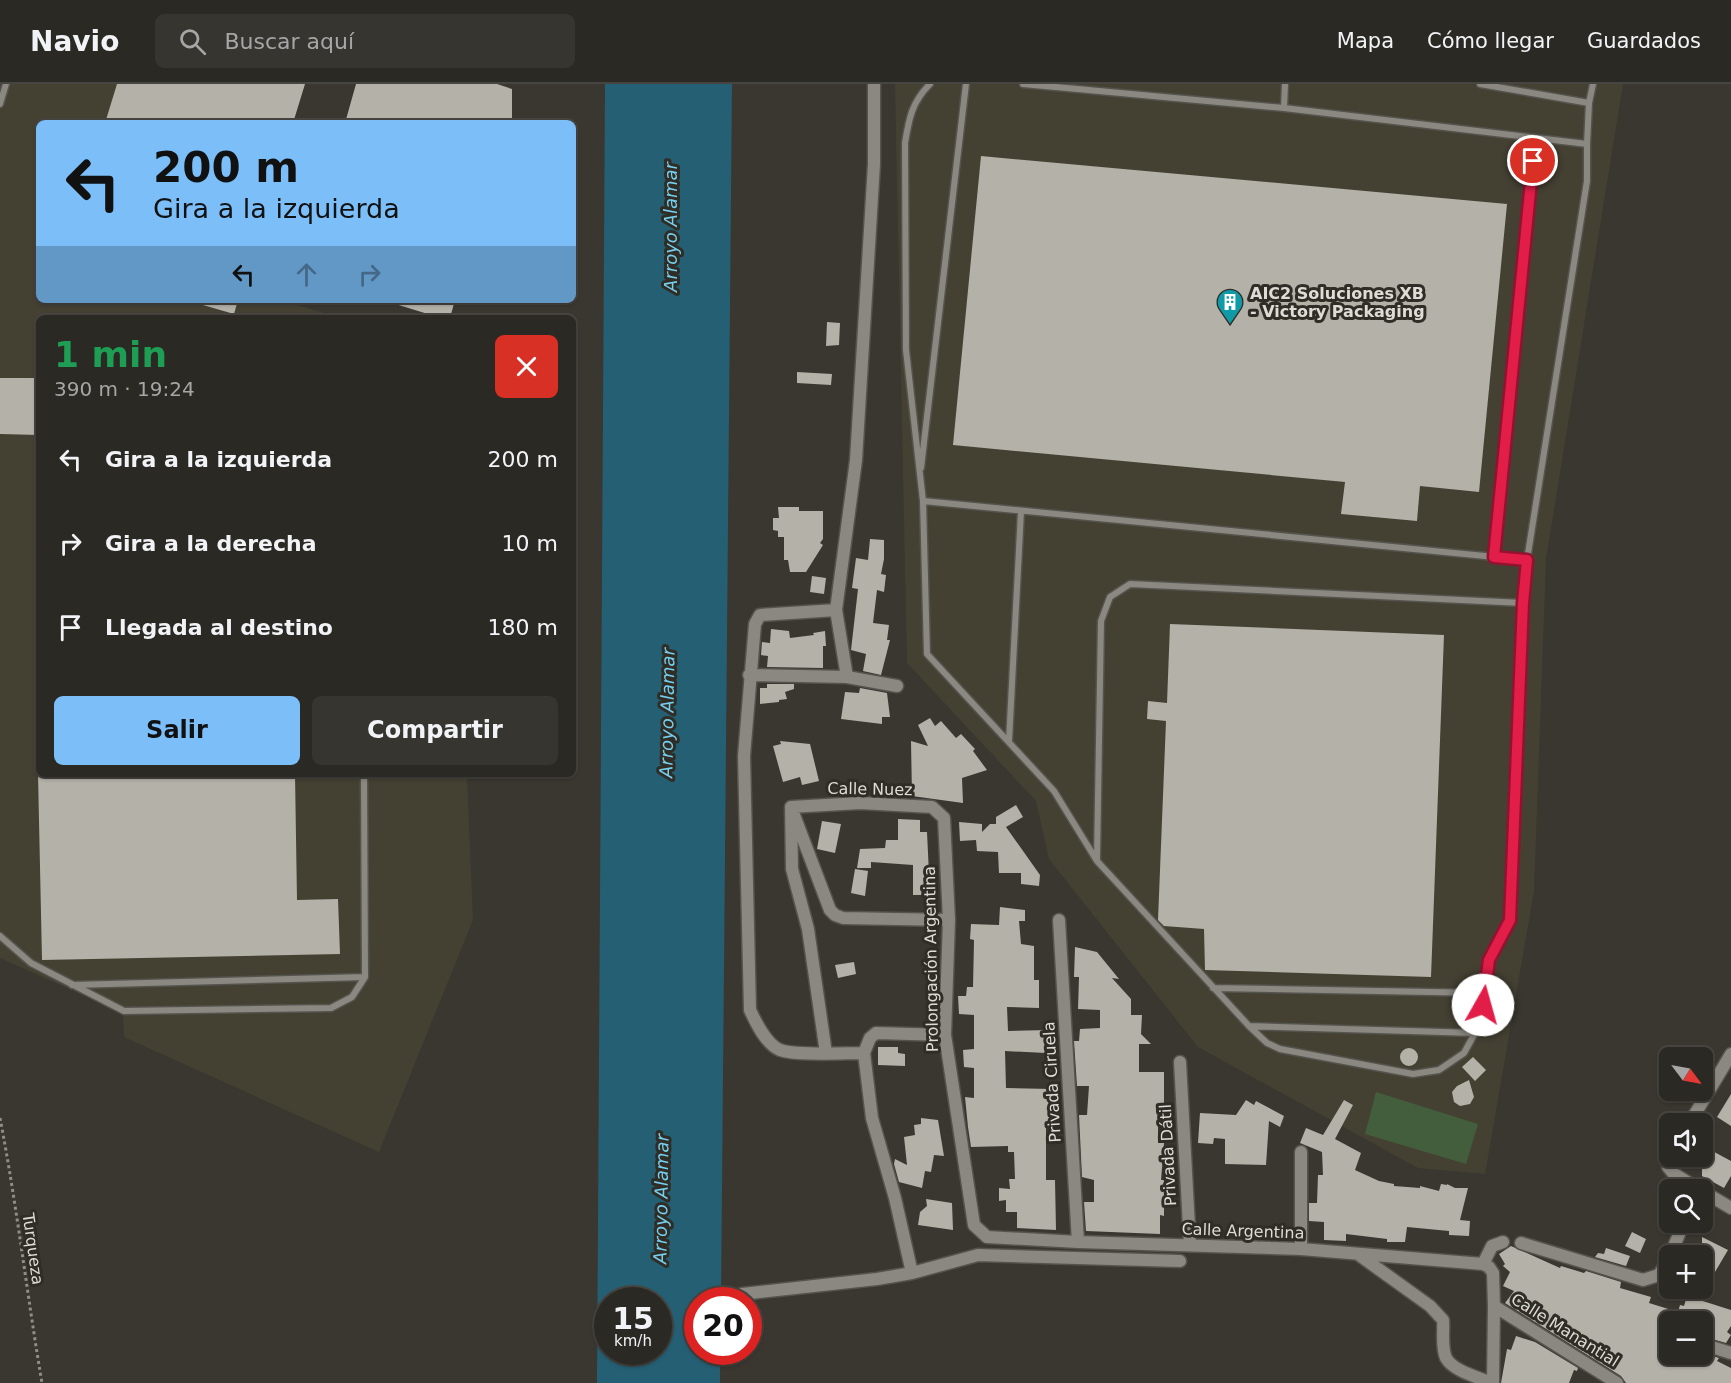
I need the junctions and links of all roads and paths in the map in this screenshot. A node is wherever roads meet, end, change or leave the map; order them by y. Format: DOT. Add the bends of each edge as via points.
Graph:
graph roads {
  1 [pos="6,84"];
  2 [pos="874,84"];
  3 [pos="930,84"];
  4 [pos="966,84"];
  5 [pos="1023,84"];
  6 [pos="1286,84"];
  7 [pos="1480,84"];
  8 [pos="1593,84"];
  9 [pos="1589,103"];
  10 [pos="0,104"];
  11 [pos="1284,108"];
  12 [pos="1535,138"];
  13 [pos="1587,144"];
  14 [pos="920,480"];
  15 [pos="922,501"];
  16 [pos="1021,511"];
  17 [pos="1494,557"];
  18 [pos="1527,560"];
  19 [pos="1523,603"];
  20 [pos="836,610"];
  21 [pos="749,675"];
  22 [pos="847,677"];
  23 [pos="897,686"];
  24 [pos="1009,741"];
  25 [pos="364,777"];
  26 [pos="791,807"];
  27 [pos="944,818"];
  28 [pos="1097,861"];
  29 [pos="950,920"];
  30 [pos="1059,920"];
  31 [pos="0,936"];
  32 [pos="365,977"];
  33 [pos="71,985"];
  34 [pos="1213,988"];
  35 [pos="1484,993"];
  36 [pos="1249,1026"];
  37 [pos="1475,1033"];
  38 [pos="945,1035"];
  39 [pos="826,1053"];
  40 [pos="864,1053"];
  41 [pos="1731,1054"];
  42 [pos="1180,1062"];
  43 [pos="1696,1113"];
  44 [pos="0,1118"];
  45 [pos="1301,1152"];
  46 [pos="1671,1167"];
  47 [pos="1683,1179"];
  48 [pos="1713,1198"];
  49 [pos="1731,1208"];
  50 [pos="983,1234"];
  51 [pos="1078,1242"];
  52 [pos="1503,1242"];
  53 [pos="1521,1243"];
  54 [pos="1190,1245"];
  55 [pos="1300,1249"];
  56 [pos="1357,1254"];
  57 [pos="978,1255"];
  58 [pos="1180,1261"];
  59 [pos="1488,1269"];
  60 [pos="912,1273"];
  61 [pos="1659,1275"];
  62 [pos="762,1292"];
  63 [pos="1494,1306"];
  64 [pos="1713,1347"];
  65 [pos="1731,1353"];
  66 [pos="42,1383"];
  67 [pos="1492,1383"];
  68 [pos="1617,1383"];
  1 -- 10 [label="lane"];
  2 -- 20 [label="street" via="874,164 856,460"];
  3 -- 14 [label="lane" via="910,112 905,143 906,350"];
  4 -- 14 [label="lane"];
  5 -- 11 [label="lane"];
  6 -- 11 [label="lane"];
  7 -- 9 [label="lane"];
  8 -- 9 [label="lane"];
  9 -- 13 [label="lane"];
  11 -- 12 [label="lane"];
  12 -- 13 [label="lane"];
  12 -- 17 [label="lane"];
  13 -- 18 [label="lane" via="1587,181"];
  14 -- 15 [label="lane"];
  15 -- 16 [label="lane"];
  15 -- 24 [label="lane" via="927,654"];
  16 -- 17 [label="lane"];
  16 -- 24 [label="lane"];
  17 -- 18 [label="lane"];
  18 -- 19 [label="lane"];
  19 -- 28 [label="lane" via="1130,584 1110,597 1101,621"];
  19 -- 35 [label="lane" via="1510,920 1489,960"];
  20 -- 21 [label="street" via="760,615 755,624"];
  20 -- 22 [label="street"];
  21 -- 22 [label="street"];
  21 -- 39 [label="street" via="744,756 750,1010 759,1030 778,1049"];
  22 -- 23 [label="street"];
  24 -- 28 [label="lane" via="1054,791"];
  25 -- 32 [label="lane"];
  26 -- 27 [label="street, Calle Nuez" via="860,803 932,807"];
  26 -- 29 [label="street" via="835,915"];
  26 -- 39 [label="street" via="792,869 808,929"];
  27 -- 29 [label="street, Prolongación Argentina"];
  28 -- 34 [label="lane"];
  29 -- 38 [label="street, Prolongación Argentina"];
  30 -- 51 [label="street, Privada Ciruela"];
  31 -- 33 [label="lane" via="31,963"];
  32 -- 33 [label="lane"];
  32 -- 33 [label="lane" via="352,997 330,1008 124,1011"];
  34 -- 35 [label="lane"];
  34 -- 36 [label="lane"];
  35 -- 37 [label="lane" via="1482,1017"];
  36 -- 37 [label="lane"];
  36 -- 37 [label="lane" via="1280,1049 1413,1074 1439,1070 1464,1053"];
  38 -- 40 [label="street" via="876,1034"];
  38 -- 50 [label="street, Prolongación Argentina" via="974,1225"];
  39 -- 40 [label="street"];
  40 -- 60 [label="street" via="873,1118"];
  41 -- 43 [label="street"];
  42 -- 54 [label="street, Privada Dátil"];
  44 -- 66 [label="path, Turqueza"];
  45 -- 55 [label="street"];
  46 -- 47 [label="street"];
  48 -- 49 [label="street"];
  50 -- 51 [label="street, Calle Argentina"];
  50 -- 57 [label="street, Prolongación Argentina"];
  51 -- 54 [label="street, Calle Argentina"];
  52 -- 59 [label="street" via="1492,1246"];
  53 -- 61 [label="street" via="1643,1280"];
  54 -- 55 [label="street, Calle Argentina"];
  55 -- 56 [label="street, Calle Argentina"];
  56 -- 59 [label="street, Calle Argentina"];
  56 -- 67 [label="street" via="1430,1306 1443,1320 1447,1359 1457,1368"];
  57 -- 58 [label="street"];
  57 -- 60 [label="street"];
  59 -- 63 [label="street"];
  60 -- 62 [label="street"];
  63 -- 67 [label="street"];
  63 -- 68 [label="street, Calle Manantial"];
  64 -- 65 [label="street"];
}
